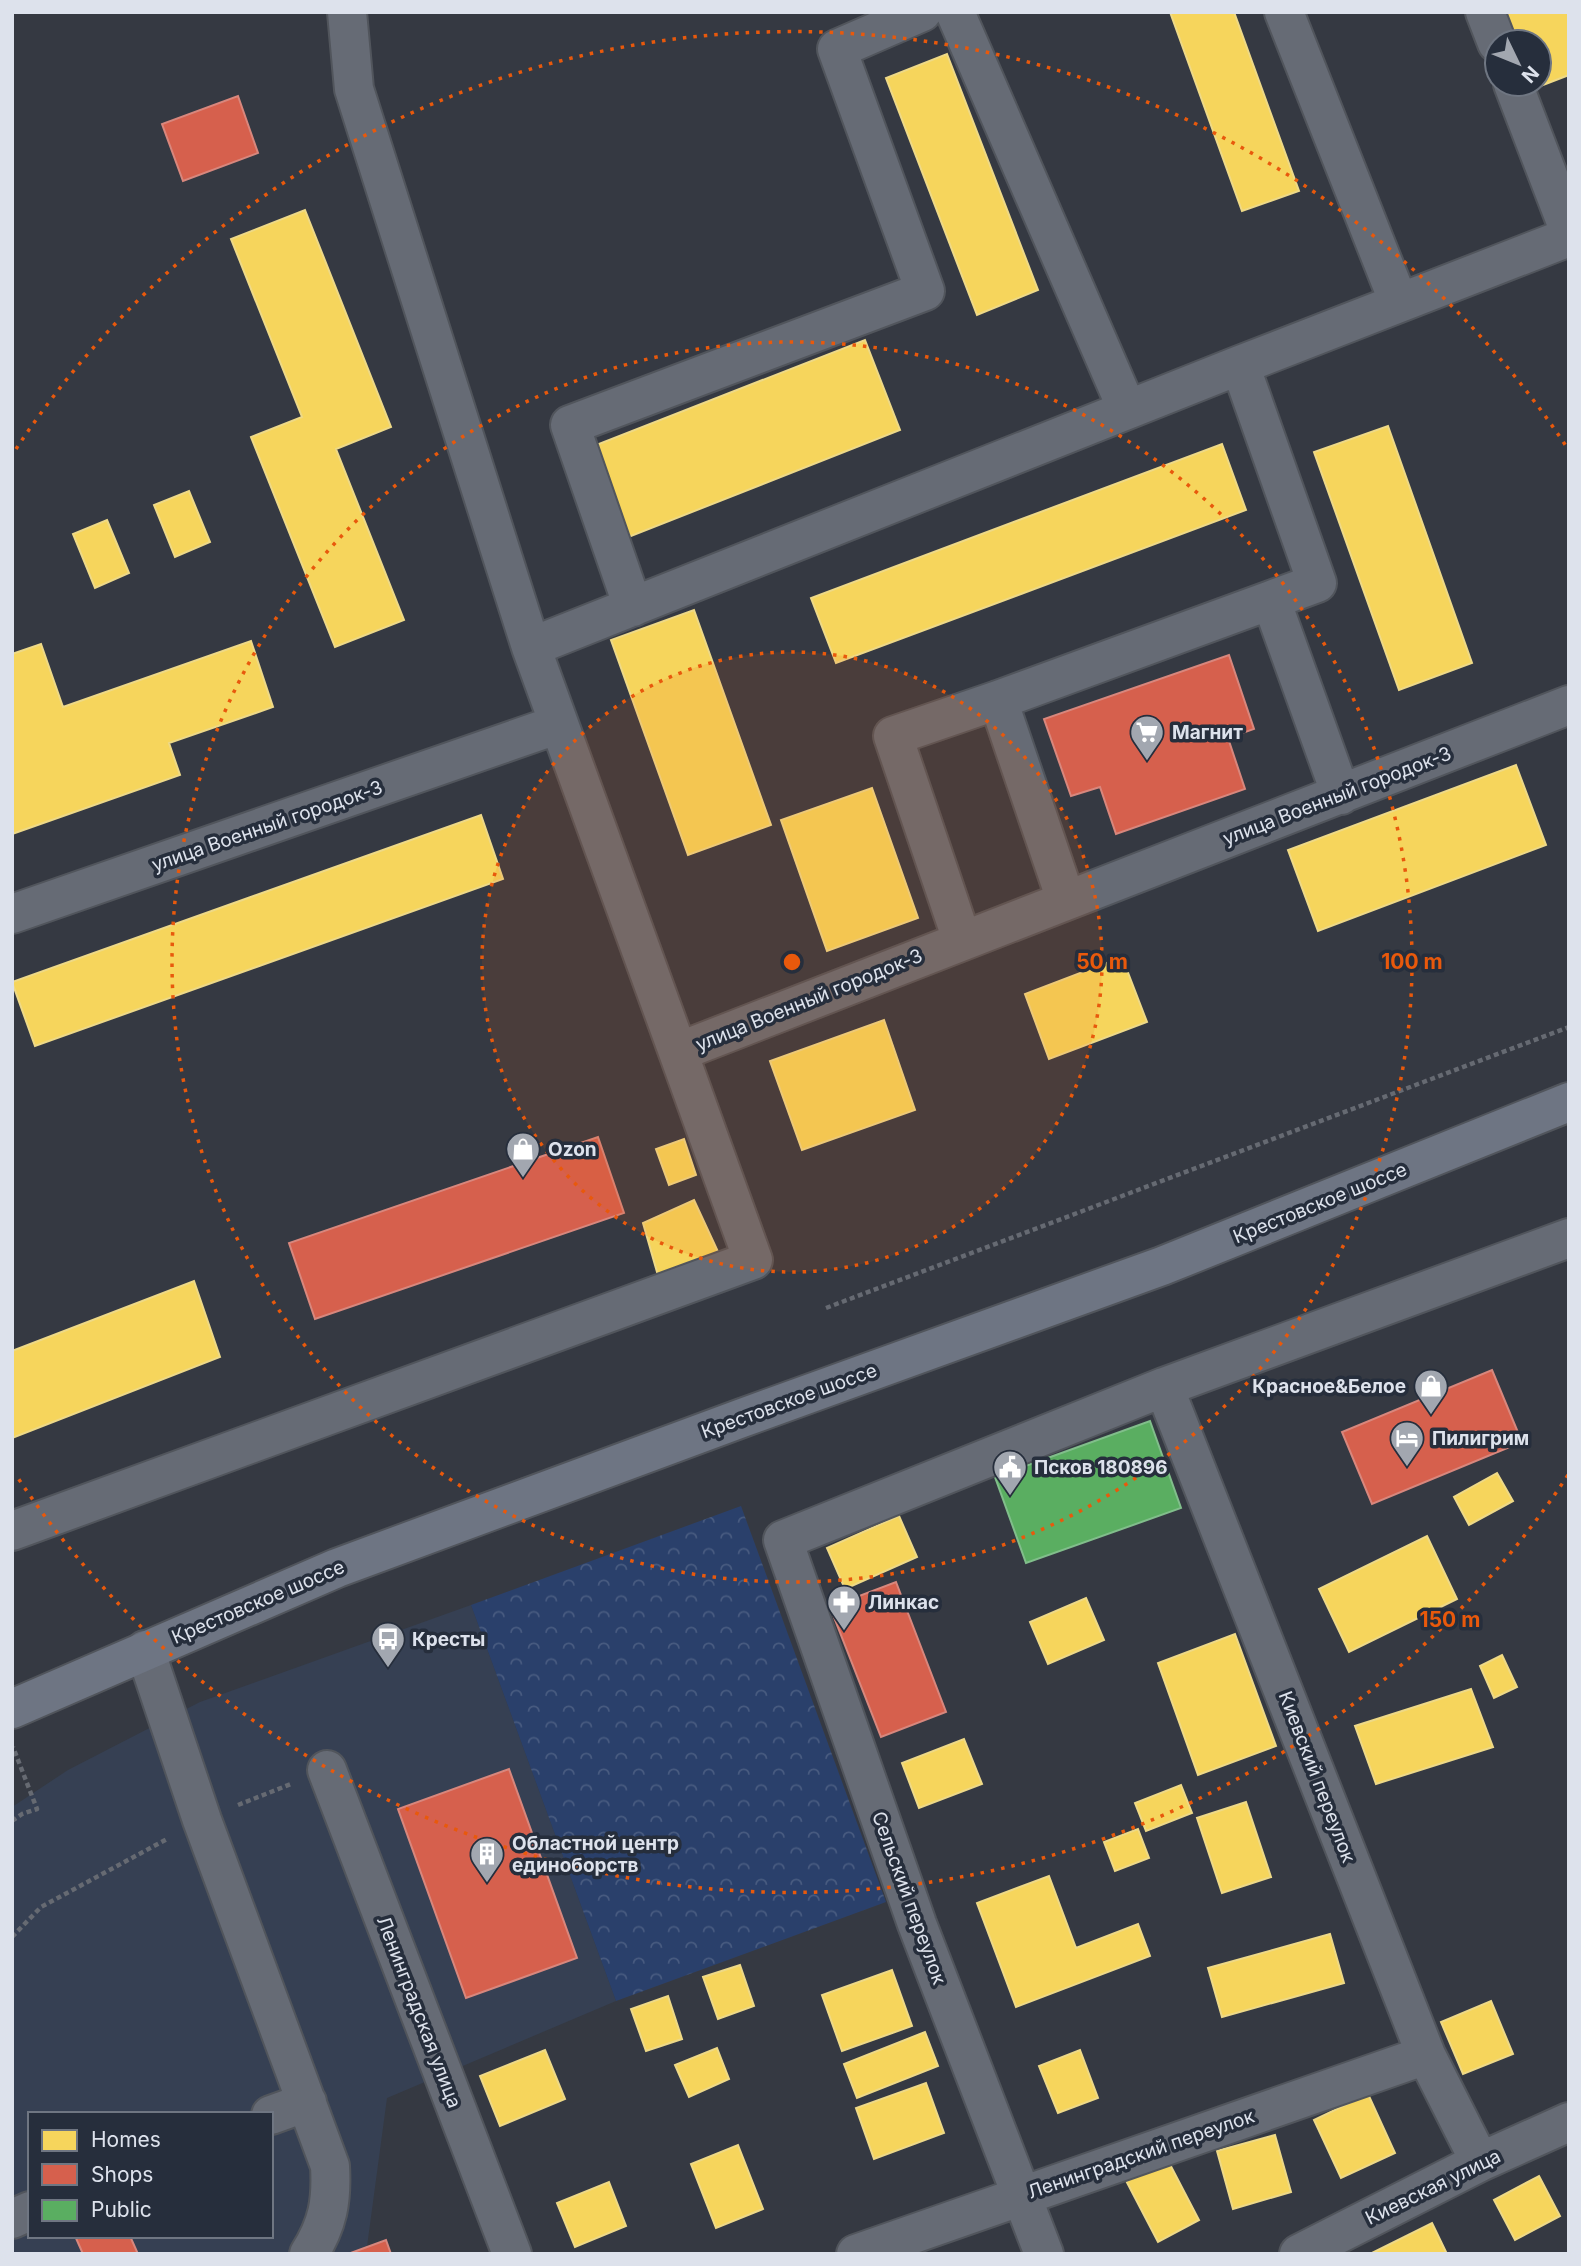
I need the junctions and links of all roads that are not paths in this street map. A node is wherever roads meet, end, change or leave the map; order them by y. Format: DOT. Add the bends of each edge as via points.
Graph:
graph roads {
  1 [pos="347,12"];
  2 [pos="922,12"];
  3 [pos="955,12"];
  4 [pos="1284,12"];
  5 [pos="1518,98"];
  6 [pos="1569,230"];
  7 [pos="1569,237"];
  8 [pos="1399,303"];
  9 [pos="1240,365"];
  10 [pos="1128,410"];
  11 [pos="1271,600"];
  12 [pos="633,607"];
  13 [pos="531,647"];
  14 [pos="998,700"];
  15 [pos="1569,705"];
  16 [pos="559,724"];
  17 [pos="1341,795"];
  18 [pos="1066,900"];
  19 [pos="12,914"];
  20 [pos="962,940"];
  21 [pos="678,1052"];
  22 [pos="1567,1110"];
  23 [pos="1569,1238"];
  24 [pos="1164,1387"];
  25 [pos="12,1531"];
  26 [pos="145,1650"];
  27 [pos="12,1709"];
  28 [pos="327,1770"];
  29 [pos="1426,2055"];
  30 [pos="307,2102"];
  31 [pos="273,2114"];
  32 [pos="1569,2123"];
  33 [pos="1479,2162"];
  34 [pos="1020,2196"];
  35 [pos="28,2212"];
  36 [pos="12,2219"];
  37 [pos="309,2254"];
  38 [pos="512,2254"];
  39 [pos="856,2254"];
  40 [pos="1044,2254"];
  41 [pos="1299,2254"];
  1 -- 13 [label="street" via="354,89"];
  2 -- 12 [label="street" via="836,49 925,290 570,425"];
  3 -- 10 [label="street"];
  4 -- 8 [label="street"];
  5 -- 6 [label="street"];
  7 -- 8 [label="street"];
  8 -- 9 [label="street"];
  9 -- 10 [label="street"];
  9 -- 11 [label="street" via="1317,583"];
  10 -- 12 [label="street"];
  11 -- 14 [label="street"];
  11 -- 17 [label="street"];
  12 -- 13 [label="street"];
  13 -- 16 [label="street"];
  14 -- 18 [label="street"];
  14 -- 20 [label="street" via="893,736"];
  15 -- 17 [label="street, улица Военный городок-3"];
  16 -- 19 [label="street, улица Военный городок-3"];
  16 -- 21 [label="street, улица Военный городок-3"];
  17 -- 18 [label="street, улица Военный городок-3"];
  18 -- 20 [label="street, улица Военный городок-3"];
  20 -- 21 [label="street, улица Военный городок-3"];
  21 -- 25 [label="street" via="753,1260"];
  22 -- 26 [label="main road, Крестовское шоссе" via="1161,1266 337,1568"];
  23 -- 24 [label="street"];
  24 -- 29 [label="street, Киевский переулок"];
  24 -- 34 [label="street, Сельский переулок" via="783,1540 917,1924"];
  26 -- 27 [label="main road, Крестовское шоссе"];
  26 -- 30 [label="street" via="202,1820"];
  28 -- 38 [label="street, Ленинградская улица"];
  29 -- 33 [label="street, Киевский переулок"];
  29 -- 34 [label="street, Ленинградский переулок"];
  30 -- 31 [label="street"];
  30 -- 37 [label="street" via="330,2166 331,2196 322,2234"];
  32 -- 33 [label="street, Киевская улица"];
  33 -- 41 [label="street, Киевская улица"];
  34 -- 39 [label="street, Ленинградский переулок"];
  34 -- 40 [label="street, Сельский переулок"];
  35 -- 36 [label="street"];
}
